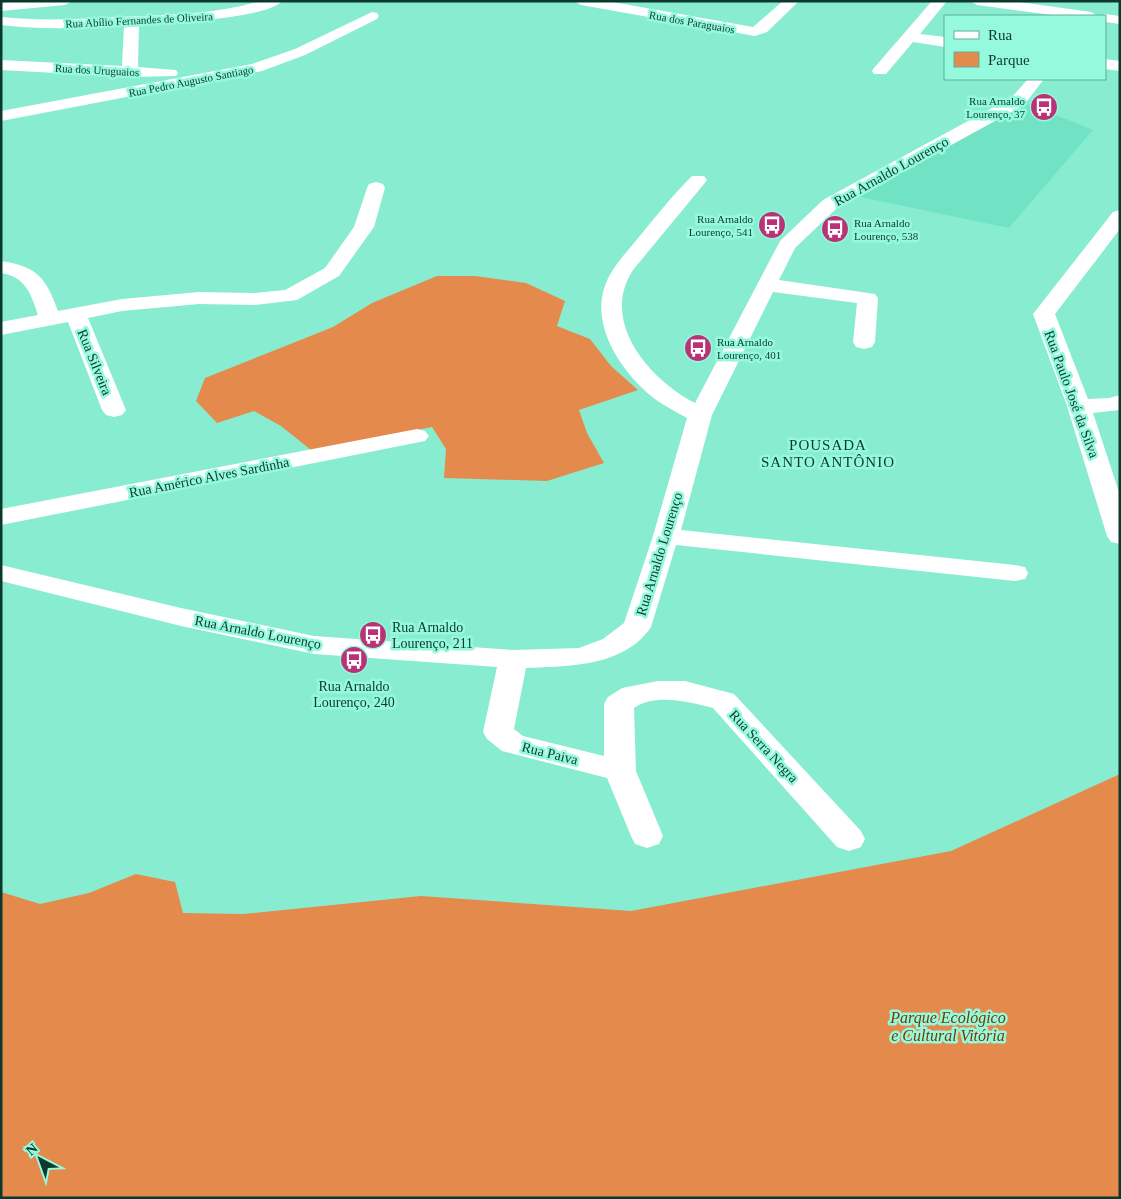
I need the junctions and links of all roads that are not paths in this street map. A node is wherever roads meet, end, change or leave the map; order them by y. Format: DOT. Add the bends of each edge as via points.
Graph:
graph roads {
  1 [pos="66,1"];
  2 [pos="275,1"];
  3 [pos="581,1"];
  4 [pos="650,1"];
  5 [pos="792,1"];
  6 [pos="940,1"];
  7 [pos="977,1"];
  8 [pos="1,7"];
  9 [pos="635,12"];
  10 [pos="1083,15"];
  11 [pos="372,16"];
  12 [pos="1106,18"];
  13 [pos="1120,20"];
  14 [pos="1,21"];
  15 [pos="132,21"];
  16 [pos="910,37"];
  17 [pos="944,42"];
  18 [pos="1106,64"];
  19 [pos="1,65"];
  20 [pos="1120,66"];
  21 [pos="880,71"];
  22 [pos="130,72"];
  23 [pos="222,75"];
  24 [pos="1035,80"];
  25 [pos="1,116"];
  26 [pos="698,180"];
  27 [pos="376,188"];
  28 [pos="1120,216"];
  29 [pos="1,267"];
  30 [pos="868,276"];
  31 [pos="766,285"];
  32 [pos="868,298"];
  33 [pos="76,314"];
  34 [pos="50,319"];
  35 [pos="1,329"];
  36 [pos="864,342"];
  37 [pos="1120,402"];
  38 [pos="1079,406"];
  39 [pos="114,410"];
  40 [pos="700,415"];
  41 [pos="417,436"];
  42 [pos="1,517"];
  43 [pos="666,536"];
  44 [pos="1120,536"];
  45 [pos="1,573"];
  46 [pos="1015,573"];
  47 [pos="513,659"];
  48 [pos="620,771"];
  49 [pos="647,836"];
  50 [pos="849,839"];
  1 -- 8 [label="street"];
  2 -- 15 [label="street, Rua Abílio Fernandes de Oliveira" via="236,13"];
  3 -- 9 [label="street, Rua dos Paraguaios"];
  4 -- 9 [label="street"];
  5 -- 9 [label="street, Rua dos Paraguaios" via="762,29 745,32"];
  6 -- 16 [label="street"];
  7 -- 10 [label="street"];
  11 -- 23 [label="street, Rua Pedro Augusto Santiago" via="277,62"];
  12 -- 13 [label="street"];
  14 -- 15 [label="street, Rua Abílio Fernandes de Oliveira" via="51,25"];
  15 -- 22 [label="street"];
  16 -- 17 [label="street"];
  16 -- 21 [label="street"];
  18 -- 20 [label="street"];
  19 -- 22 [label="street, Rua dos Uruguaios"];
  22 -- 23 [label="street, Rua dos Uruguaios"];
  23 -- 25 [label="street, Rua Pedro Augusto Santiago"];
  24 -- 31 [label="street, Rua Arnaldo Lourenço" via="1018,101 830,204 787,245"];
  26 -- 40 [label="street" via="674,205 627,266 615,286 612,315 620,342 636,370 661,393"];
  27 -- 33 [label="street" via="364,227 332,272 290,296 199,298 122,305"];
  28 -- 38 [label="street, Rua Paulo José da Silva" via="1044,314"];
  29 -- 34 [label="street" via="30,275 38,284"];
  30 -- 32 [label="street"];
  31 -- 32 [label="street"];
  31 -- 40 [label="street, Rua Arnaldo Lourenço"];
  32 -- 36 [label="street"];
  33 -- 34 [label="street"];
  33 -- 39 [label="street, Rua Silveira"];
  34 -- 35 [label="street"];
  37 -- 38 [label="street"];
  38 -- 44 [label="street, Rua Paulo José da Silva"];
  40 -- 43 [label="street, Rua Arnaldo Lourenço"];
  41 -- 42 [label="street, Rua Américo Alves Sardinha"];
  43 -- 46 [label="street"];
  43 -- 47 [label="street, Rua Arnaldo Lourenço" via="636,627 613,645 582,657"];
  45 -- 47 [label="street, Rua Arnaldo Lourenço" via="181,617 314,645"];
  47 -- 48 [label="street, Rua Paiva" via="498,732 513,744"];
  48 -- 49 [label="street, Rua Serra Negra"];
  48 -- 50 [label="street, Rua Serra Negra" via="619,704 632,695 658,691 685,691 710,696 722,702"];
}
